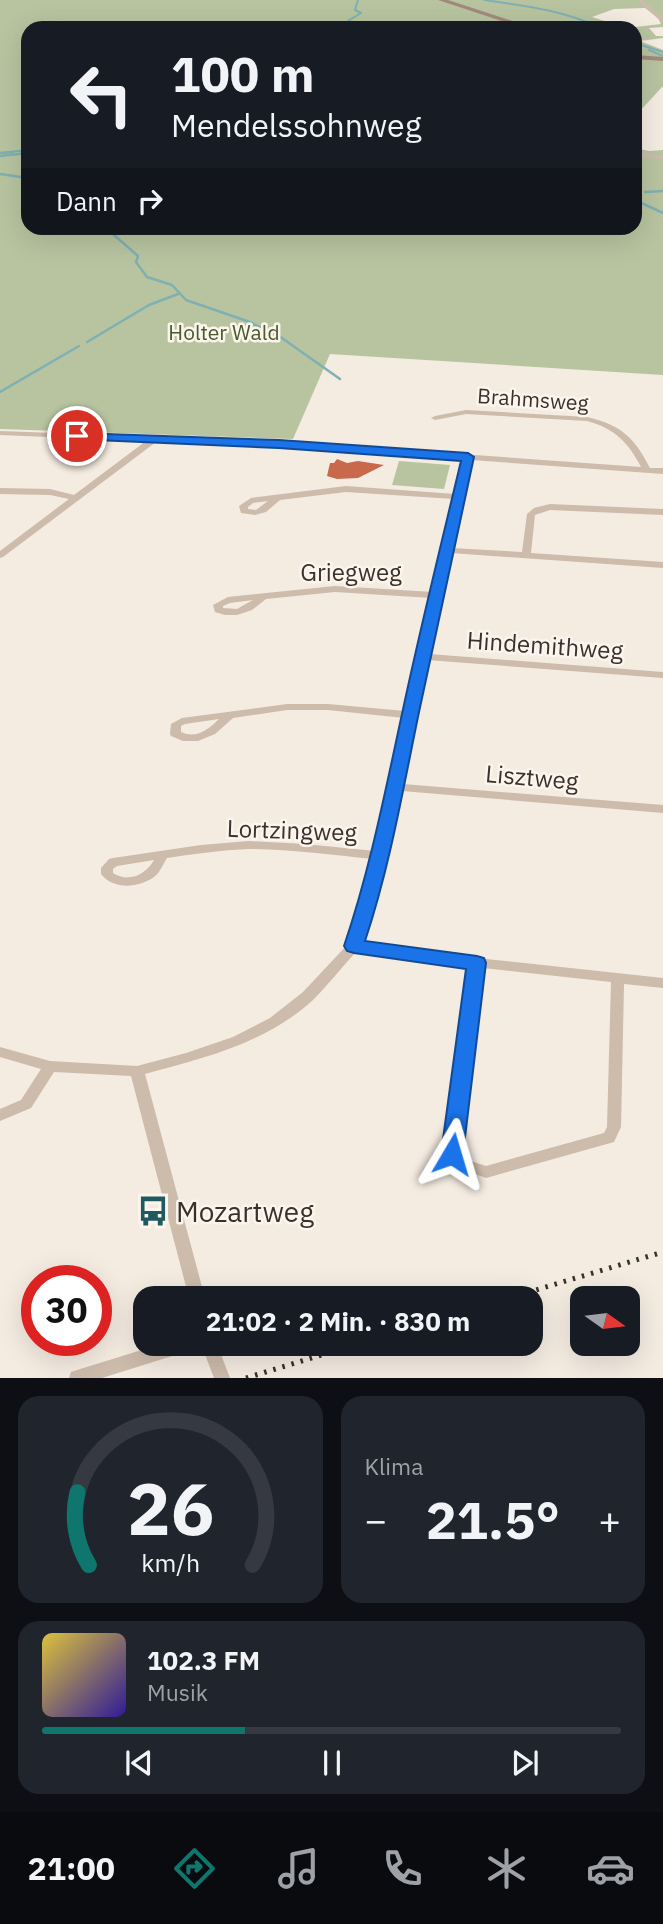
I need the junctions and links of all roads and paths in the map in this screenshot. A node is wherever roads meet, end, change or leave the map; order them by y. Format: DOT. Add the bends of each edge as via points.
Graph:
graph roads {
  1 [pos="441,0"];
  2 [pos="642,1"];
  3 [pos="508,21"];
  4 [pos="663,22"];
  5 [pos="642,58"];
  6 [pos="663,59"];
  7 [pos="642,154"];
  8 [pos="663,158"];
  9 [pos="435,418"];
  10 [pos="0,433"];
  11 [pos="154,439"];
  12 [pos="468,457"];
  13 [pos="647,470"];
  14 [pos="663,471"];
  15 [pos="0,492"];
  16 [pos="278,497"];
  17 [pos="459,497"];
  18 [pos="75,498"];
  19 [pos="663,512"];
  20 [pos="449,550"];
  21 [pos="0,555"];
  22 [pos="526,555"];
  23 [pos="663,565"];
  24 [pos="438,595"];
  25 [pos="264,596"];
  26 [pos="424,657"];
  27 [pos="663,675"];
  28 [pos="229,715"];
  29 [pos="410,715"];
  30 [pos="397,787"];
  31 [pos="663,809"];
  32 [pos="162,855"];
  33 [pos="380,856"];
  34 [pos="354,946"];
  35 [pos="477,963"];
  36 [pos="618,980"];
  37 [pos="663,983"];
  38 [pos="0,1052"];
  39 [pos="50,1066"];
  40 [pos="137,1071"];
  41 [pos="0,1115"];
  42 [pos="194,1286"];
  43 [pos="148,1356"];
  44 [pos="214,1356"];
  45 [pos="77,1378"];
  46 [pos="222,1378"];
  1 -- 3 [label="main road"];
  2 -- 4 [label="street"];
  5 -- 6 [label="main road"];
  7 -- 8 [label="street"];
  9 -- 13 [label="street, Brahmsweg" via="466,412 604,423 616,428 636,449"];
  10 -- 11 [label="street"];
  11 -- 12 [label="street"];
  11 -- 18 [label="street"];
  12 -- 13 [label="street"];
  12 -- 17 [label="street"];
  13 -- 14 [label="street"];
  15 -- 18 [label="street" via="50,492"];
  16 -- 17 [label="street" via="346,489"];
  17 -- 20 [label="street"];
  18 -- 21 [label="street"];
  19 -- 22 [label="street" via="537,510 531,514"];
  20 -- 22 [label="street"];
  20 -- 24 [label="street"];
  22 -- 23 [label="street"];
  24 -- 25 [label="street, Griegweg" via="335,589"];
  24 -- 26 [label="street"];
  26 -- 27 [label="street, Hindemithweg"];
  26 -- 29 [label="street"];
  28 -- 29 [label="street" via="328,707"];
  29 -- 30 [label="street"];
  30 -- 31 [label="street, Lisztweg"];
  30 -- 33 [label="street"];
  32 -- 33 [label="street, Lortzingweg" via="230,846 279,846"];
  33 -- 34 [label="street"];
  34 -- 35 [label="street"];
  34 -- 40 [label="street" via="308,996 275,1022 237,1041"];
  35 -- 36 [label="street"];
  35 -- 36 [label="street" via="452,1154 457,1162 486,1172 609,1138 614,1127"];
  36 -- 37 [label="street"];
  38 -- 39 [label="street"];
  39 -- 40 [label="street"];
  39 -- 41 [label="street" via="26,1104"];
  40 -- 42 [label="street"];
  43 -- 45 [label="street"];
  44 -- 46 [label="street"];
}
